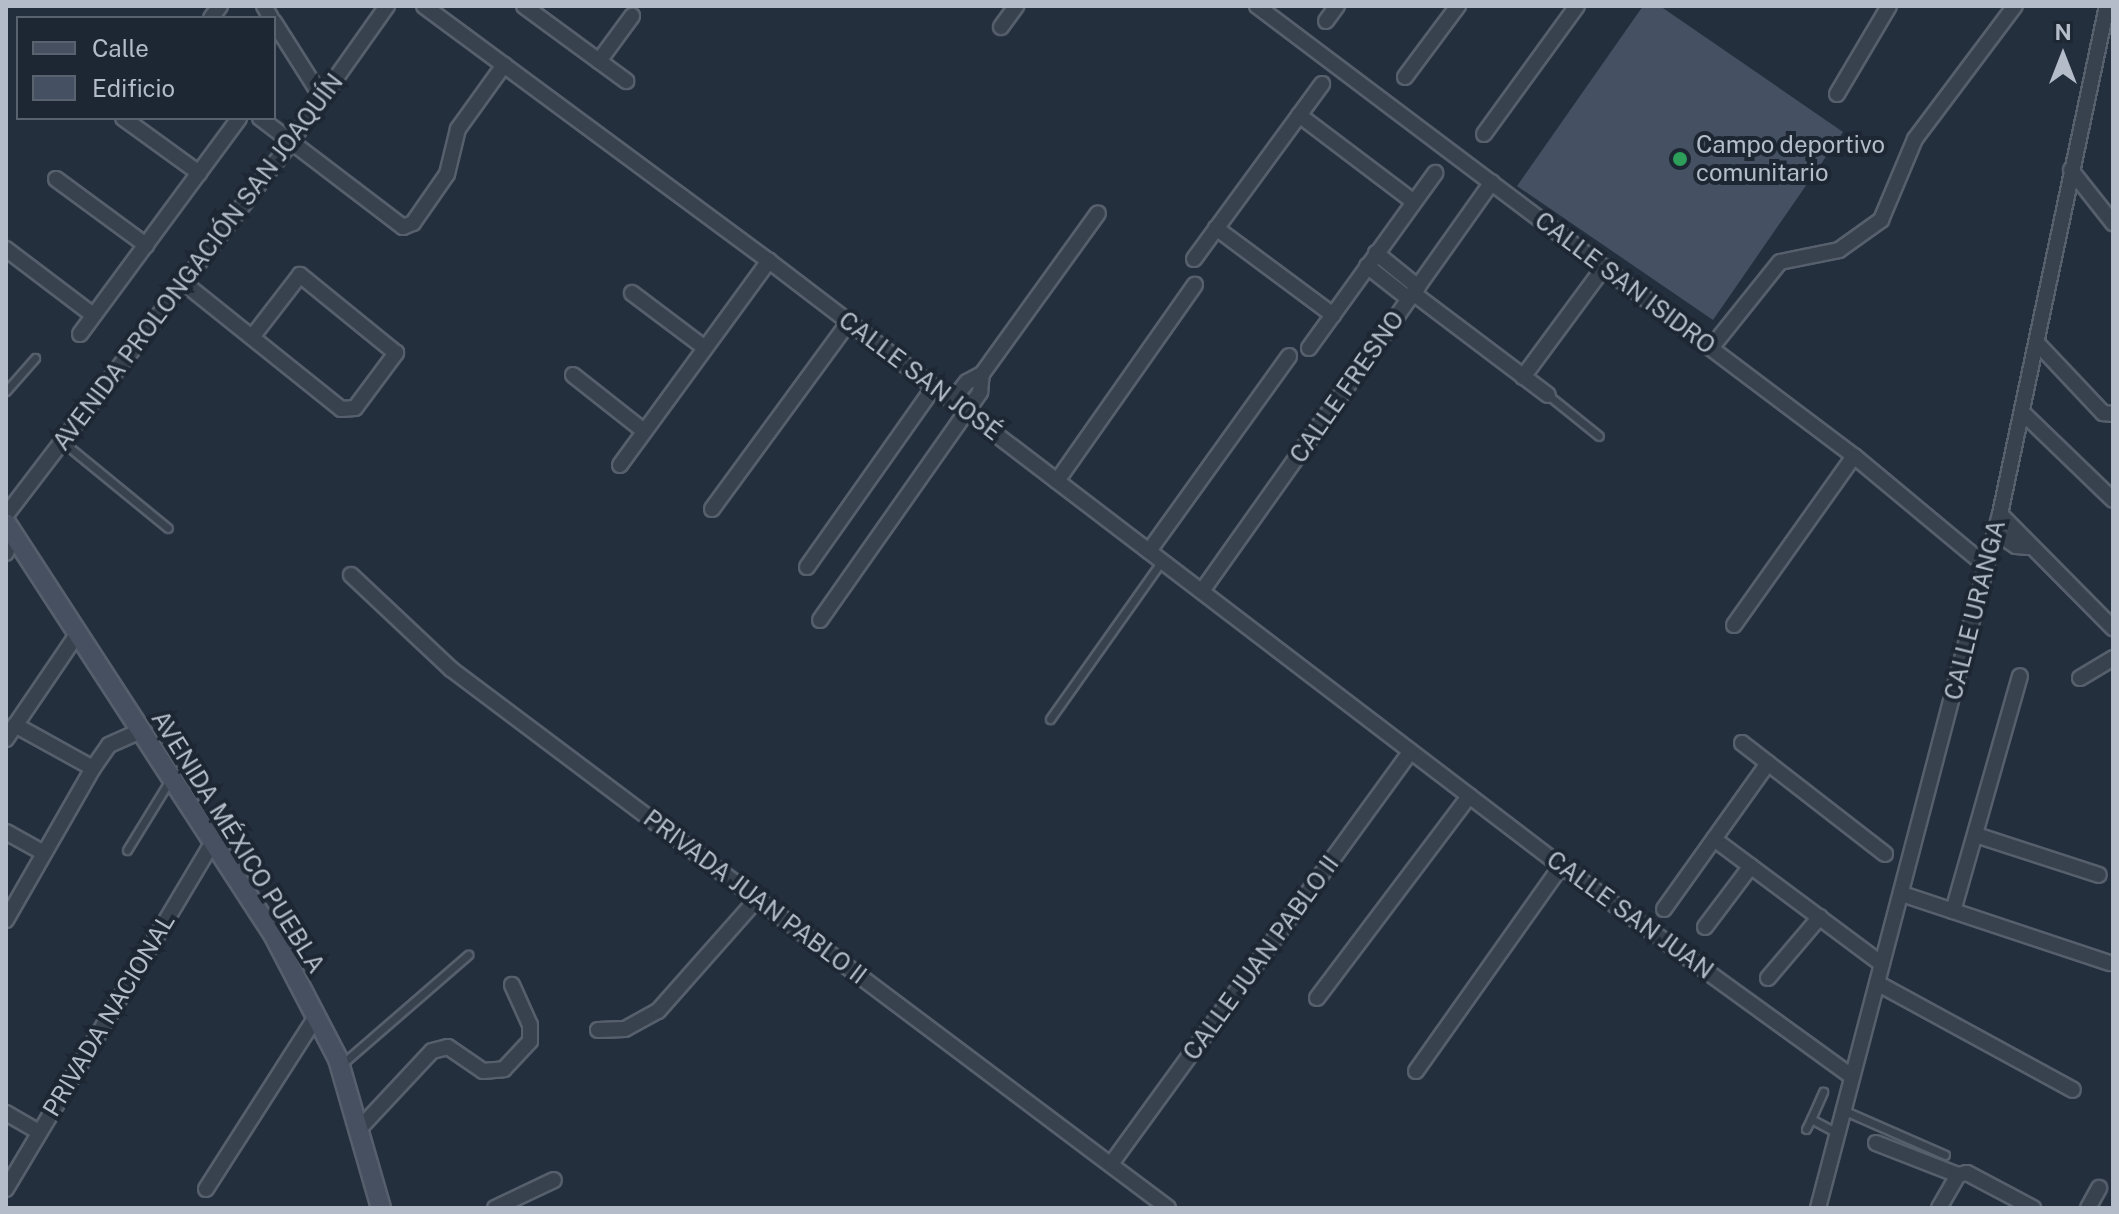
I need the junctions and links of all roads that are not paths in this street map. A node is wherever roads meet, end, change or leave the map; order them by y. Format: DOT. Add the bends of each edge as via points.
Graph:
graph roads {
  1 [pos="387,6"];
  2 [pos="424,6"];
  3 [pos="524,6"];
  4 [pos="1016,6"];
  5 [pos="1257,6"];
  6 [pos="1337,6"];
  7 [pos="1458,6"];
  8 [pos="1577,6"];
  9 [pos="1889,6"];
  10 [pos="2015,6"];
  11 [pos="2102,9"];
  12 [pos="632,16"];
  13 [pos="1326,21"];
  14 [pos="276,25"];
  15 [pos="1001,27"];
  16 [pos="599,61"];
  17 [pos="504,65"];
  18 [pos="1405,77"];
  19 [pos="626,81"];
  20 [pos="1322,84"];
  21 [pos="1837,94"];
  22 [pos="322,98"];
  23 [pos="1299,115"];
  24 [pos="126,120"];
  25 [pos="238,120"];
  26 [pos="262,120"];
  27 [pos="1484,134"];
  28 [pos="290,143"];
  29 [pos="2071,170"];
  30 [pos="199,173"];
  31 [pos="1435,173"];
  32 [pos="56,179"];
  33 [pos="1492,182"];
  34 [pos="1414,202"];
  35 [pos="1098,213"];
  36 [pos="2113,223"];
  37 [pos="1216,228"];
  38 [pos="146,245"];
  39 [pos="6,249"];
  40 [pos="1194,259"];
  41 [pos="1372,259"];
  42 [pos="769,261"];
  43 [pos="1604,267"];
  44 [pos="184,283"];
  45 [pos="1195,285"];
  46 [pos="632,293"];
  47 [pos="1413,293"];
  48 [pos="93,315"];
  49 [pos="1333,315"];
  50 [pos="849,322"];
  51 [pos="80,334"];
  52 [pos="252,337"];
  53 [pos="2038,344"];
  54 [pos="705,348"];
  55 [pos="1309,348"];
  56 [pos="1711,348"];
  57 [pos="1289,356"];
  58 [pos="35,358"];
  59 [pos="982,374"];
  60 [pos="573,375"];
  61 [pos="1523,377"];
  62 [pos="934,387"];
  63 [pos="6,391"];
  64 [pos="1548,395"];
  65 [pos="952,401"];
  66 [pos="966,411"];
  67 [pos="2023,413"];
  68 [pos="2113,414"];
  69 [pos="644,431"];
  70 [pos="1599,436"];
  71 [pos="64,443"];
  72 [pos="1854,456"];
  73 [pos="620,465"];
  74 [pos="1057,481"];
  75 [pos="2113,500"];
  76 [pos="712,509"];
  77 [pos="2000,514"];
  78 [pos="6,515"];
  79 [pos="168,528"];
  80 [pos="10,529"];
  81 [pos="1995,532"];
  82 [pos="2028,547"];
  83 [pos="1149,551"];
  84 [pos="6,553"];
  85 [pos="1162,561"];
  86 [pos="807,567"];
  87 [pos="1987,567"];
  88 [pos="351,575"];
  89 [pos="1202,591"];
  90 [pos="820,620"];
  91 [pos="1734,625"];
  92 [pos="2113,628"];
  93 [pos="78,633"];
  94 [pos="2113,658"];
  95 [pos="2020,676"];
  96 [pos="2080,678"];
  97 [pos="1050,719"];
  98 [pos="15,725"];
  99 [pos="141,731"];
  100 [pos="6,739"];
  101 [pos="1742,743"];
  102 [pos="1411,751"];
  103 [pos="1768,763"];
  104 [pos="93,768"];
  105 [pos="172,778"];
  106 [pos="1469,796"];
  107 [pos="6,832"];
  108 [pos="1976,835"];
  109 [pos="1714,839"];
  110 [pos="213,842"];
  111 [pos="127,850"];
  112 [pos="44,853"];
  113 [pos="1885,854"];
  114 [pos="1561,866"];
  115 [pos="1751,866"];
  116 [pos="2099,875"];
  117 [pos="1902,894"];
  118 [pos="757,899"];
  119 [pos="1664,909"];
  120 [pos="1953,911"];
  121 [pos="1820,917"];
  122 [pos="6,920"];
  123 [pos="1705,927"];
  124 [pos="468,955"];
  125 [pos="2110,963"];
  126 [pos="1882,964"];
  127 [pos="1768,978"];
  128 [pos="1877,983"];
  129 [pos="512,985"];
  130 [pos="1317,998"];
  131 [pos="316,1017"];
  132 [pos="598,1030"];
  133 [pos="340,1065"];
  134 [pos="1416,1071"];
  135 [pos="1851,1076"];
  136 [pos="2073,1090"];
  137 [pos="1823,1092"];
  138 [pos="1843,1110"];
  139 [pos="6,1113"];
  140 [pos="1811,1119"];
  141 [pos="360,1128"];
  142 [pos="1806,1129"];
  143 [pos="39,1132"];
  144 [pos="1837,1133"];
  145 [pos="1876,1143"];
  146 [pos="1945,1155"];
  147 [pos="1111,1164"];
  148 [pos="1958,1175"];
  149 [pos="554,1180"];
  150 [pos="2099,1188"];
  151 [pos="6,1189"];
  152 [pos="206,1189"];
  153 [pos="1160,1206"];
  154 [pos="381,1208"];
  155 [pos="495,1208"];
  156 [pos="1818,1208"];
  157 [pos="1939,1208"];
  158 [pos="2033,1208"];
  159 [pos="2088,1208"];
  1 -- 22 [label="street, AVENIDA PROLONGACIÓN SAN JOAQUÍN"];
  2 -- 17 [label="street, CALLE SAN JOSÉ"];
  3 -- 16 [label="street"];
  4 -- 15 [label="street"];
  5 -- 33 [label="street, CALLE SAN ISIDRO"];
  6 -- 13 [label="street"];
  7 -- 18 [label="street"];
  8 -- 27 [label="street"];
  9 -- 21 [label="street"];
  10 -- 56 [label="street" via="1915,139 1881,220 1839,250 1780,262"];
  11 -- 29 [label="street, CALLE URANGA"];
  12 -- 16 [label="street"];
  14 -- 22 [label="street"];
  16 -- 19 [label="street"];
  17 -- 28 [label="street" via="458,129 447,174 413,223 403,227"];
  17 -- 42 [label="street, CALLE SAN JOSÉ"];
  20 -- 23 [label="street"];
  22 -- 28 [label="street, AVENIDA PROLONGACIÓN SAN JOAQUÍN"];
  23 -- 34 [label="street"];
  23 -- 37 [label="street"];
  24 -- 30 [label="street"];
  25 -- 30 [label="street"];
  26 -- 28 [label="street"];
  28 -- 44 [label="street, AVENIDA PROLONGACIÓN SAN JOAQUÍN"];
  29 -- 36 [label="street"];
  29 -- 53 [label="street, CALLE URANGA"];
  30 -- 38 [label="street"];
  31 -- 34 [label="street"];
  32 -- 38 [label="street"];
  33 -- 43 [label="street, CALLE SAN ISIDRO"];
  33 -- 47 [label="street, CALLE FRESNO"];
  34 -- 41 [label="street"];
  35 -- 59 [label="street"];
  37 -- 40 [label="street"];
  37 -- 49 [label="street"];
  38 -- 48 [label="street"];
  39 -- 48 [label="street"];
  41 -- 47 [label="street"];
  41 -- 49 [label="street"];
  42 -- 50 [label="street, CALLE SAN JOSÉ"];
  42 -- 54 [label="street"];
  43 -- 56 [label="street, CALLE SAN ISIDRO"];
  43 -- 61 [label="street"];
  44 -- 52 [label="street"];
  44 -- 71 [label="street, AVENIDA PROLONGACIÓN SAN JOAQUÍN"];
  45 -- 74 [label="street"];
  46 -- 54 [label="street"];
  47 -- 61 [label="street"];
  47 -- 89 [label="street, CALLE FRESNO"];
  48 -- 51 [label="street"];
  49 -- 55 [label="street"];
  50 -- 62 [label="street, CALLE SAN JOSÉ"];
  50 -- 76 [label="street"];
  52 -- 52 [label="street" via="300,275 396,353 348,412"];
  53 -- 67 [label="street, CALLE URANGA"];
  53 -- 68 [label="street" via="2103,413"];
  54 -- 69 [label="street"];
  56 -- 72 [label="street, CALLE SAN ISIDRO"];
  57 -- 83 [label="street"];
  58 -- 63 [label="lane"];
  59 -- 65 [label="street" via="967,382"];
  59 -- 66 [label="street" via="980,392"];
  60 -- 69 [label="street"];
  61 -- 64 [label="street"];
  62 -- 65 [label="street, CALLE SAN JOSÉ"];
  62 -- 86 [label="street"];
  64 -- 70 [label="lane"];
  65 -- 66 [label="street, CALLE SAN JOSÉ"];
  66 -- 74 [label="street, CALLE SAN JOSÉ"];
  66 -- 90 [label="street"];
  67 -- 75 [label="street"];
  67 -- 77 [label="street, CALLE URANGA"];
  69 -- 73 [label="street"];
  71 -- 78 [label="street, AVENIDA PROLONGACIÓN SAN JOAQUÍN"];
  71 -- 79 [label="lane"];
  72 -- 87 [label="street, CALLE SAN ISIDRO"];
  72 -- 91 [label="street"];
  74 -- 83 [label="street, CALLE SAN JOSÉ"];
  77 -- 81 [label="street, CALLE URANGA"];
  77 -- 82 [label="street" via="2022,532"];
  80 -- 84 [label="street"];
  80 -- 93 [label="main road, AVENIDA MÉXICO PUEBLA"];
  81 -- 82 [label="street" via="2016,546"];
  81 -- 87 [label="street, CALLE URANGA"];
  82 -- 92 [label="street"];
  83 -- 85 [label="street, CALLE SAN JOSÉ"];
  85 -- 89 [label="street, CALLE SAN JOSÉ"];
  85 -- 97 [label="lane"];
  87 -- 117 [label="street, CALLE URANGA"];
  88 -- 118 [label="street, PRIVADA JUAN PABLO II" via="451,669"];
  89 -- 102 [label="street, CALLE SAN JOSÉ"];
  93 -- 98 [label="street"];
  93 -- 99 [label="main road, AVENIDA MÉXICO PUEBLA"];
  94 -- 96 [label="street"];
  95 -- 108 [label="street"];
  98 -- 100 [label="street"];
  98 -- 104 [label="street"];
  99 -- 104 [label="street" via="109,745"];
  99 -- 105 [label="main road, AVENIDA MÉXICO PUEBLA"];
  101 -- 103 [label="street"];
  102 -- 106 [label="street, CALLE SAN JUAN"];
  102 -- 147 [label="street, CALLE JUAN PABLO II"];
  103 -- 109 [label="street"];
  103 -- 113 [label="street"];
  104 -- 112 [label="street"];
  105 -- 110 [label="main road, AVENIDA MÉXICO PUEBLA"];
  105 -- 111 [label="lane"];
  106 -- 114 [label="street, CALLE SAN JUAN"];
  106 -- 130 [label="street"];
  107 -- 112 [label="street"];
  108 -- 116 [label="street"];
  108 -- 120 [label="street"];
  109 -- 115 [label="street"];
  109 -- 119 [label="street"];
  110 -- 131 [label="main road, AVENIDA MÉXICO PUEBLA" via="273,934"];
  110 -- 143 [label="street, PRIVADA NACIONAL"];
  112 -- 122 [label="street"];
  114 -- 134 [label="street"];
  114 -- 135 [label="street, CALLE SAN JUAN"];
  115 -- 121 [label="street"];
  115 -- 123 [label="street"];
  117 -- 120 [label="street"];
  117 -- 126 [label="street, CALLE URANGA"];
  118 -- 132 [label="street" via="658,1011 625,1029"];
  118 -- 147 [label="street, PRIVADA JUAN PABLO II"];
  120 -- 125 [label="street"];
  121 -- 126 [label="street"];
  121 -- 127 [label="street"];
  124 -- 133 [label="lane"];
  126 -- 128 [label="street, CALLE URANGA"];
  128 -- 135 [label="street, CALLE URANGA"];
  128 -- 136 [label="street"];
  129 -- 141 [label="street" via="530,1025 530,1041 504,1069 483,1071 448,1047 432,1051"];
  131 -- 133 [label="main road, AVENIDA MÉXICO PUEBLA"];
  131 -- 152 [label="street"];
  133 -- 141 [label="main road, AVENIDA MÉXICO PUEBLA"];
  135 -- 138 [label="street, CALLE URANGA"];
  137 -- 140 [label="lane"];
  138 -- 144 [label="street, CALLE URANGA"];
  138 -- 146 [label="lane"];
  139 -- 143 [label="street"];
  140 -- 142 [label="lane"];
  140 -- 144 [label="lane"];
  141 -- 154 [label="main road, AVENIDA MÉXICO PUEBLA"];
  143 -- 151 [label="street, PRIVADA NACIONAL"];
  144 -- 156 [label="street, CALLE URANGA"];
  145 -- 148 [label="street"];
  147 -- 153 [label="street, PRIVADA JUAN PABLO II"];
  148 -- 157 [label="street"];
  148 -- 158 [label="street" via="1976,1175"];
  149 -- 155 [label="street"];
  150 -- 159 [label="street"];
}
